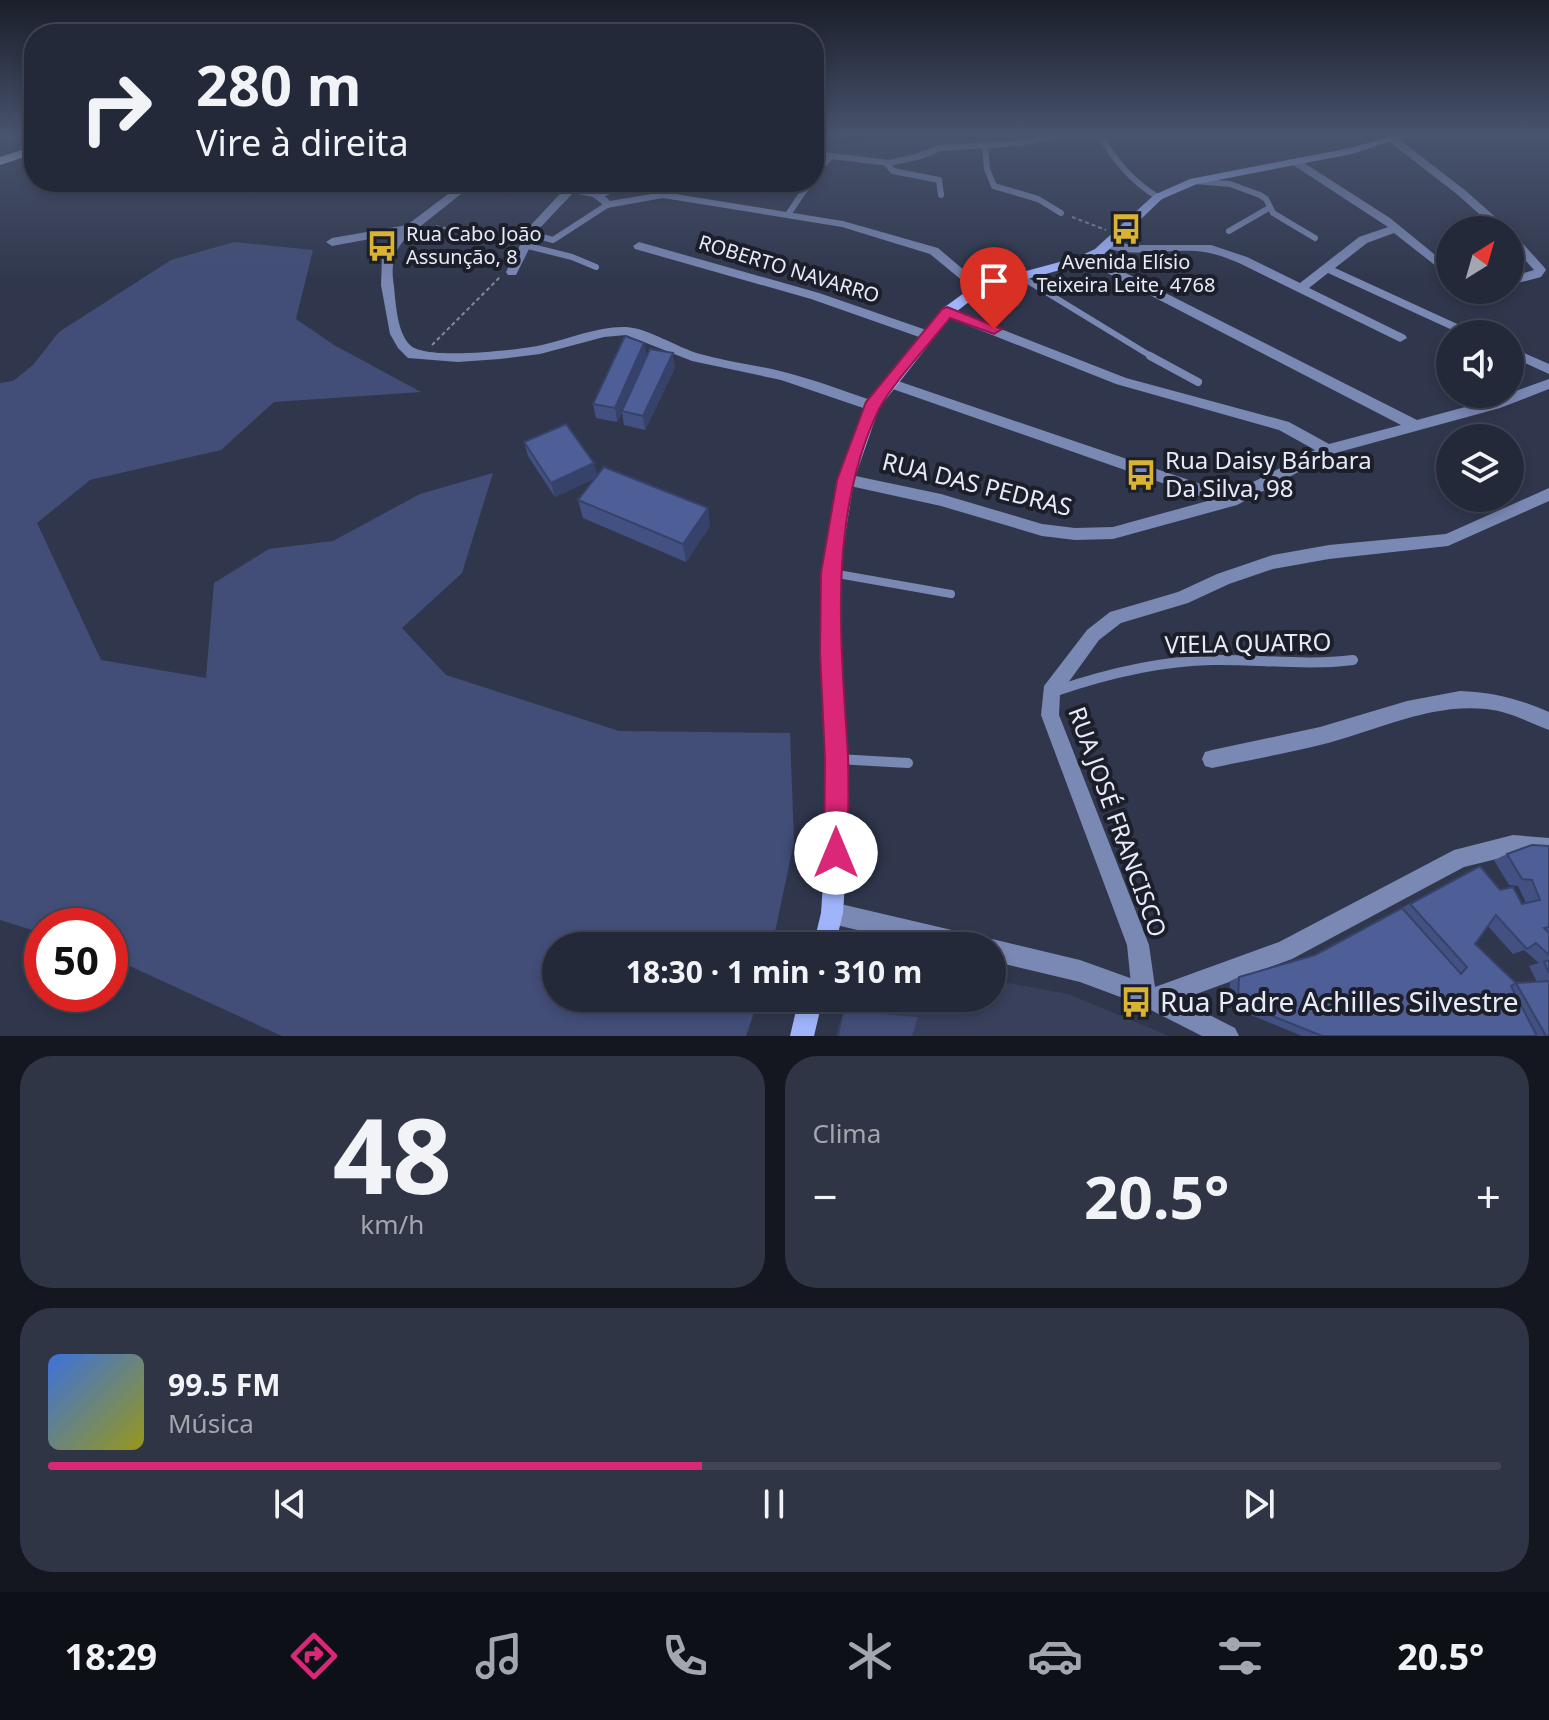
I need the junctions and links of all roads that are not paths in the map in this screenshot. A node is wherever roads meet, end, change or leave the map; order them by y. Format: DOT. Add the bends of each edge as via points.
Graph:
graph roads {
  1 [pos="940,184"];
  2 [pos="993,184"];
  3 [pos="1139,184"];
  4 [pos="1186,184"];
  5 [pos="1220,184"];
  6 [pos="1330,184"];
  7 [pos="1452,184"];
  8 [pos="458,192"];
  9 [pos="568,192"];
  10 [pos="589,192"];
  11 [pos="606,192"];
  12 [pos="803,192"];
  13 [pos="597,195"];
  14 [pos="941,195"];
  15 [pos="1158,197"];
  16 [pos="607,205"];
  17 [pos="1269,208"];
  18 [pos="789,213"];
  19 [pos="1061,213"];
  20 [pos="1488,216"];
  21 [pos="418,224"];
  22 [pos="1397,228"];
  23 [pos="1229,231"];
  24 [pos="1315,238"];
  25 [pos="528,240"];
  26 [pos="1113,240"];
  27 [pos="332,242"];
  28 [pos="639,246"];
  29 [pos="1524,250"];
  30 [pos="1088,258"];
  31 [pos="1436,261"];
  32 [pos="596,267"];
  33 [pos="1326,268"];
  34 [pos="512,272"];
  35 [pos="1018,275"];
  36 [pos="1524,277"];
  37 [pos="979,288"];
  38 [pos="1300,289"];
  39 [pos="947,312"];
  40 [pos="1441,320"];
  41 [pos="927,335"];
  42 [pos="1400,338"];
  43 [pos="1524,357"];
  44 [pos="1549,369"];
  45 [pos="1198,382"];
  46 [pos="889,383"];
  47 [pos="1549,384"];
  48 [pos="872,406"];
  49 [pos="1416,426"];
  50 [pos="1327,450"];
  51 [pos="846,480"];
  52 [pos="1549,494"];
  53 [pos="1231,501"];
  54 [pos="831,573"];
  55 [pos="951,594"];
  56 [pos="1353,660"];
  57 [pos="1051,692"];
  58 [pos="1549,721"];
  59 [pos="837,759"];
  60 [pos="1212,759"];
  61 [pos="908,763"];
  62 [pos="1549,848"];
  63 [pos="832,913"];
  64 [pos="827,932"];
  65 [pos="913,932"];
  66 [pos="1006,953"];
  67 [pos="1151,997"];
  68 [pos="808,1012"];
  69 [pos="802,1036"];
  70 [pos="1227,1036"];
  1 -- 14 [label="lane"];
  2 -- 19 [label="lane"];
  3 -- 15 [label="lane"];
  4 -- 15 [label="main road"];
  5 -- 17 [label="lane" via="1264,197"];
  6 -- 22 [label="street"];
  7 -- 20 [label="street"];
  8 -- 21 [label="street"];
  9 -- 25 [label="street"];
  10 -- 13 [label="street"];
  11 -- 13 [label="street"];
  12 -- 18 [label="lane"];
  13 -- 16 [label="street"];
  15 -- 26 [label="main road"];
  16 -- 18 [label="street" via="663,195"];
  16 -- 25 [label="lane" via="553,240"];
  17 -- 23 [label="lane"];
  17 -- 24 [label="lane"];
  18 -- 37 [label="street" via="934,251"];
  21 -- 27 [label="street"];
  21 -- 48 [label="street" via="394,244 386,269 397,337 409,352 458,358 540,350 627,331 697,358 783,376"];
  22 -- 31 [label="street"];
  22 -- 33 [label="street" via="1363,240"];
  25 -- 32 [label="lane"];
  25 -- 34 [label="street"];
  26 -- 30 [label="main road"];
  26 -- 38 [label="street" via="1155,250 1212,249"];
  28 -- 41 [label="street, ROBERTO NAVARRO" via="815,296"];
  29 -- 36 [label="street" via="1540,270"];
  30 -- 35 [label="main road"];
  30 -- 49 [label="street"];
  33 -- 38 [label="street"];
  33 -- 40 [label="street"];
  35 -- 37 [label="main road"];
  35 -- 45 [label="lane"];
  37 -- 39 [label="main road"];
  38 -- 42 [label="street"];
  39 -- 41 [label="main road"];
  39 -- 50 [label="street" via="1121,381 1284,426"];
  41 -- 46 [label="main road"];
  43 -- 44 [label="street"];
  46 -- 48 [label="main road"];
  46 -- 53 [label="street"];
  47 -- 49 [label="street, RUA DAS PEDRAS"];
  48 -- 51 [label="main road"];
  49 -- 50 [label="street, RUA DAS PEDRAS"];
  50 -- 53 [label="street, RUA DAS PEDRAS"];
  51 -- 53 [label="street, RUA DAS PEDRAS" via="1075,534 1127,530"];
  51 -- 54 [label="main road"];
  52 -- 57 [label="street, RUA JOSÉ FRANCISCO" via="1448,540 1273,562 1116,617 1093,635"];
  54 -- 55 [label="lane"];
  54 -- 59 [label="main road"];
  56 -- 57 [label="lane, VIELA QUATRO" via="1178,662"];
  57 -- 67 [label="street, RUA JOSÉ FRANCISCO" via="1054,729 1138,945"];
  58 -- 60 [label="street" via="1465,697"];
  59 -- 61 [label="lane"];
  59 -- 63 [label="main road"];
  62 -- 67 [label="street" via="1513,845 1461,857 1284,951"];
  63 -- 64 [label="main road"];
  63 -- 65 [label="street"];
  66 -- 67 [label="street" via="1080,971"];
  67 -- 70 [label="street"];
  68 -- 69 [label="main road"];
}
